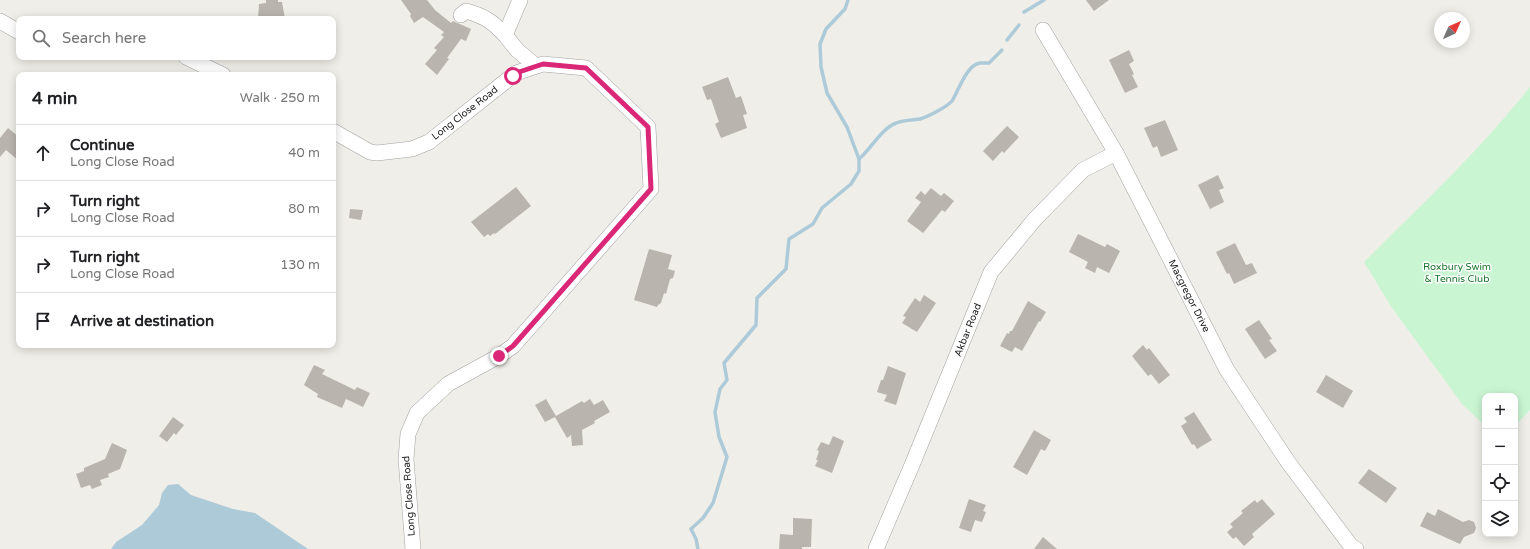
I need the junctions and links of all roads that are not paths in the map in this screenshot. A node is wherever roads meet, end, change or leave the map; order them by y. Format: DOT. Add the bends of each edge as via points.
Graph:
graph roads {
  1 [pos="520,0"];
  2 [pos="461,15"];
  3 [pos="0,21"];
  4 [pos="16,30"];
  5 [pos="1043,30"];
  6 [pos="505,35"];
  7 [pos="517,50"];
  8 [pos="192,60"];
  9 [pos="536,66"];
  10 [pos="217,72"];
  11 [pos="513,76"];
  12 [pos="336,133"];
  13 [pos="1116,153"];
  14 [pos="1350,548"];
  15 [pos="413,549"];
  16 [pos="876,549"];
  1 -- 6 [label="street"];
  2 -- 6 [label="street" via="466,11 484,16"];
  3 -- 4 [label="street"];
  5 -- 13 [label="street, Macgregor Drive"];
  6 -- 7 [label="street"];
  7 -- 9 [label="street"];
  7 -- 11 [label="street" via="511,60"];
  8 -- 10 [label="street"];
  9 -- 11 [label="street, Long Close Road"];
  9 -- 15 [label="street, Long Close Road" via="543,64 586,68 648,127 651,189 513,346 448,384 417,413 408,434 406,459"];
  11 -- 12 [label="street, Long Close Road" via="429,142 412,149 370,152"];
  13 -- 14 [label="street, Macgregor Drive" via="1227,370 1288,462"];
  13 -- 16 [label="street, Akbar Road" via="1082,170 1035,219 991,272"];
}
